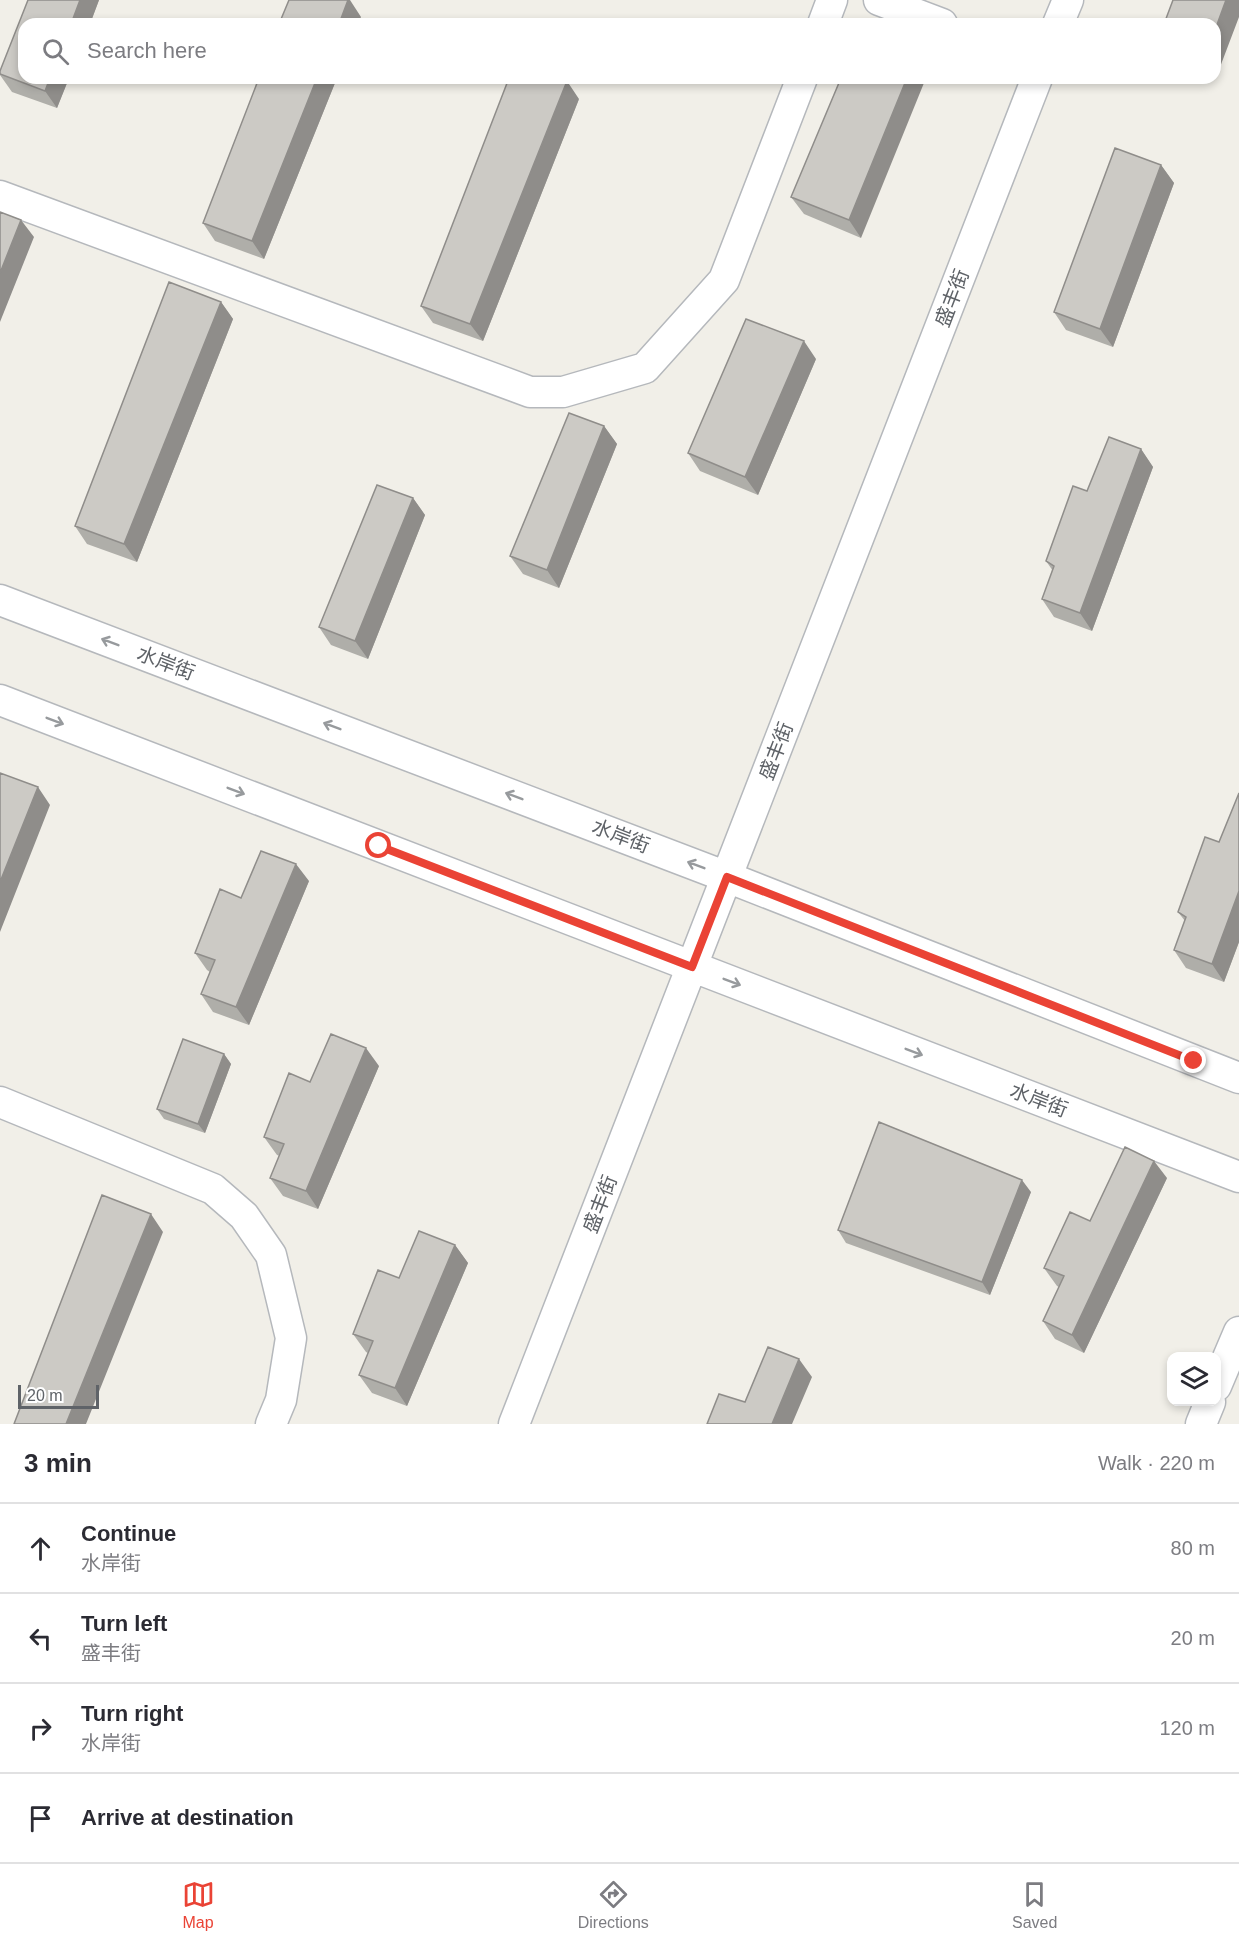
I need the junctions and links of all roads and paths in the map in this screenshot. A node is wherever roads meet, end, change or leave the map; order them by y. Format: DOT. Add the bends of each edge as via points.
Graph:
graph roads {
  1 [pos="832,0"];
  2 [pos="879,0"];
  3 [pos="1068,0"];
  4 [pos="825,18"];
  5 [pos="926,18"];
  6 [pos="1060,18"];
  7 [pos="800,84"];
  8 [pos="1035,84"];
  9 [pos="0,196"];
  10 [pos="0,600"];
  11 [pos="0,700"];
  12 [pos="727,877"];
  13 [pos="692,967"];
  14 [pos="1239,1078"];
  15 [pos="0,1102"];
  16 [pos="1239,1177"];
  17 [pos="1239,1332"];
  18 [pos="1221,1374"];
  19 [pos="1208,1406"];
  20 [pos="271,1424"];
  21 [pos="514,1424"];
  22 [pos="1201,1424"];
  1 -- 4 [label="street"];
  2 -- 5 [label="street"];
  3 -- 6 [label="street"];
  7 -- 9 [label="street" via="724,280 645,368 563,392 530,392"];
  8 -- 12 [label="street, 盛丰街"];
  12 -- 10 [label="street, 水岸街, one-way"];
  11 -- 13 [label="street, 水岸街, one-way"];
  12 -- 13 [label="street, 盛丰街"];
  12 -- 14 [label="street, 水岸街"];
  13 -- 16 [label="street, 水岸街, one-way"];
  13 -- 21 [label="street, 盛丰街"];
  15 -- 20 [label="street" via="213,1188 244,1216 271,1255 291,1338 281,1400"];
  17 -- 18 [label="street"];
  19 -- 22 [label="street"];
}
